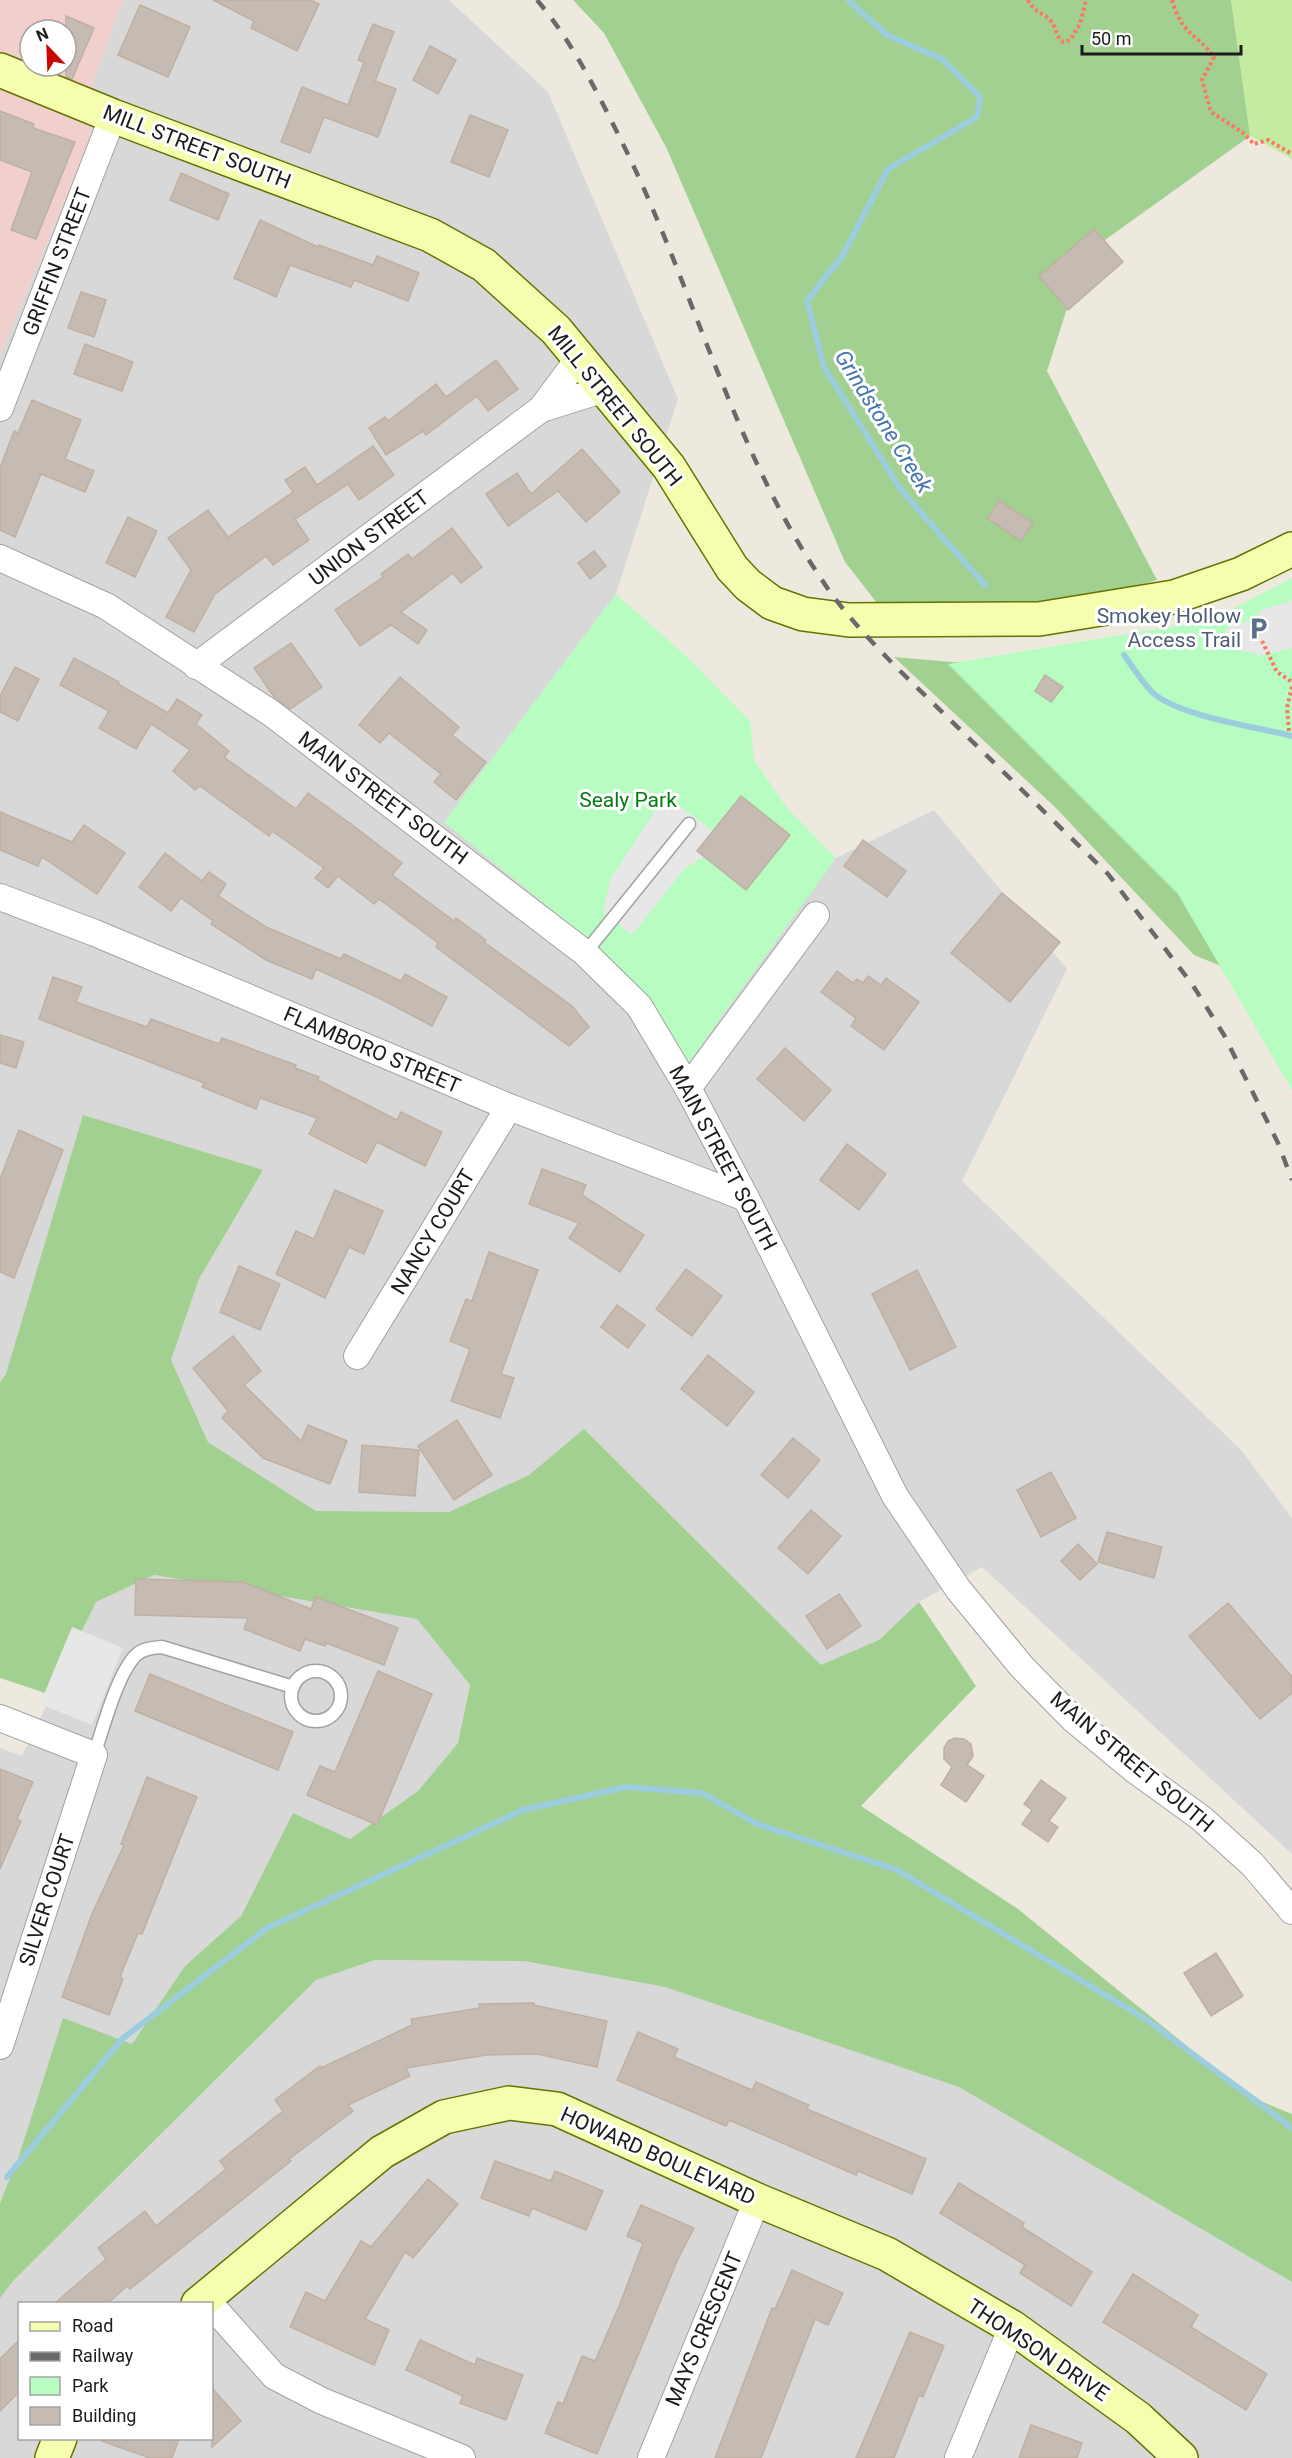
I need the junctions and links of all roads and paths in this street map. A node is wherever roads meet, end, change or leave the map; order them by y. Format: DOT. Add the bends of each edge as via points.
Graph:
graph roads {
  1 [pos="1028,0"];
  2 [pos="1086,0"];
  3 [pos="1172,0"];
  4 [pos="0,70"];
  5 [pos="113,116"];
  6 [pos="1292,154"];
  7 [pos="9,356"];
  8 [pos="579,358"];
  9 [pos="605,389"];
  10 [pos="0,408"];
  11 [pos="541,409"];
  12 [pos="1292,549"];
  13 [pos="0,558"];
  14 [pos="1262,641"];
  15 [pos="196,666"];
  16 [pos="1292,684"];
  17 [pos="1289,731"];
  18 [pos="689,824"];
  19 [pos="0,897"];
  20 [pos="816,915"];
  21 [pos="585,953"];
  22 [pos="688,1088"];
  23 [pos="509,1107"];
  24 [pos="746,1198"];
  25 [pos="357,1356"];
  26 [pos="292,1687"];
  27 [pos="0,1718"];
  28 [pos="94,1755"];
  29 [pos="1292,1911"];
  30 [pos="0,2046"];
  31 [pos="758,2200"];
  32 [pos="886,2254"];
  33 [pos="207,2302"];
  34 [pos="213,2311"];
  35 [pos="1011,2327"];
  36 [pos="60,2440"];
  37 [pos="52,2458"];
  38 [pos="462,2458"];
  39 [pos="651,2458"];
  40 [pos="958,2458"];
  41 [pos="1181,2458"];
  1 -- 2 [label="path" via="1034,10 1051,21 1063,42 1074,35"];
  3 -- 6 [label="path" via="1185,31 1214,57 1202,80 1211,112 1254,144 1268,140"];
  4 -- 5 [label="main road, MILL STREET SOUTH"];
  5 -- 7 [label="street, GRIFFIN STREET"];
  5 -- 8 [label="main road, MILL STREET SOUTH" via="430,236 484,265 556,330"];
  7 -- 10 [label="street, GRIFFIN STREET"];
  8 -- 9 [label="main road, MILL STREET SOUTH"];
  8 -- 11 [label="street, UNION STREET"];
  9 -- 11 [label="street, UNION STREET"];
  9 -- 12 [label="main road, MILL STREET SOUTH" via="669,467 732,568 772,603 803,614 849,620 1039,619 1174,597 1224,580"];
  11 -- 15 [label="street, UNION STREET"];
  13 -- 15 [label="street, MAIN STREET SOUTH" via="106,606"];
  14 -- 16 [label="path" via="1277,672"];
  15 -- 21 [label="street, MAIN STREET SOUTH" via="272,713"];
  16 -- 17 [label="path" via="1287,708"];
  18 -- 21 [label="lane"];
  19 -- 23 [label="street, FLAMBORO STREET"];
  20 -- 22 [label="street"];
  21 -- 22 [label="street, MAIN STREET SOUTH" via="639,1006"];
  22 -- 24 [label="street, MAIN STREET SOUTH"];
  23 -- 24 [label="street, FLAMBORO STREET"];
  23 -- 25 [label="street, NANCY COURT"];
  24 -- 29 [label="street, MAIN STREET SOUTH" via="895,1496 958,1589 1022,1667 1073,1719 1202,1818 1253,1865"];
  26 -- 26 [label="lane" via="292,1704 310,1720 327,1719 342,1699 338,1683 318,1670 303,1674"];
  26 -- 28 [label="lane" via="162,1647 146,1649 130,1664"];
  27 -- 28 [label="street"];
  28 -- 30 [label="street, SILVER COURT"];
  31 -- 32 [label="main road, HOWARD BOULEVARD"];
  31 -- 33 [label="main road, HOWARD BOULEVARD" via="556,2109 509,2103 444,2116 382,2152"];
  31 -- 39 [label="street, MAYS CRESCENT"];
  32 -- 35 [label="main road, THOMSON DRIVE"];
  34 -- 38 [label="street" via="274,2376 321,2401"];
  35 -- 40 [label="street"];
  35 -- 41 [label="main road, THOMSON DRIVE" via="1138,2418"];
  36 -- 37 [label="main road"];
}
